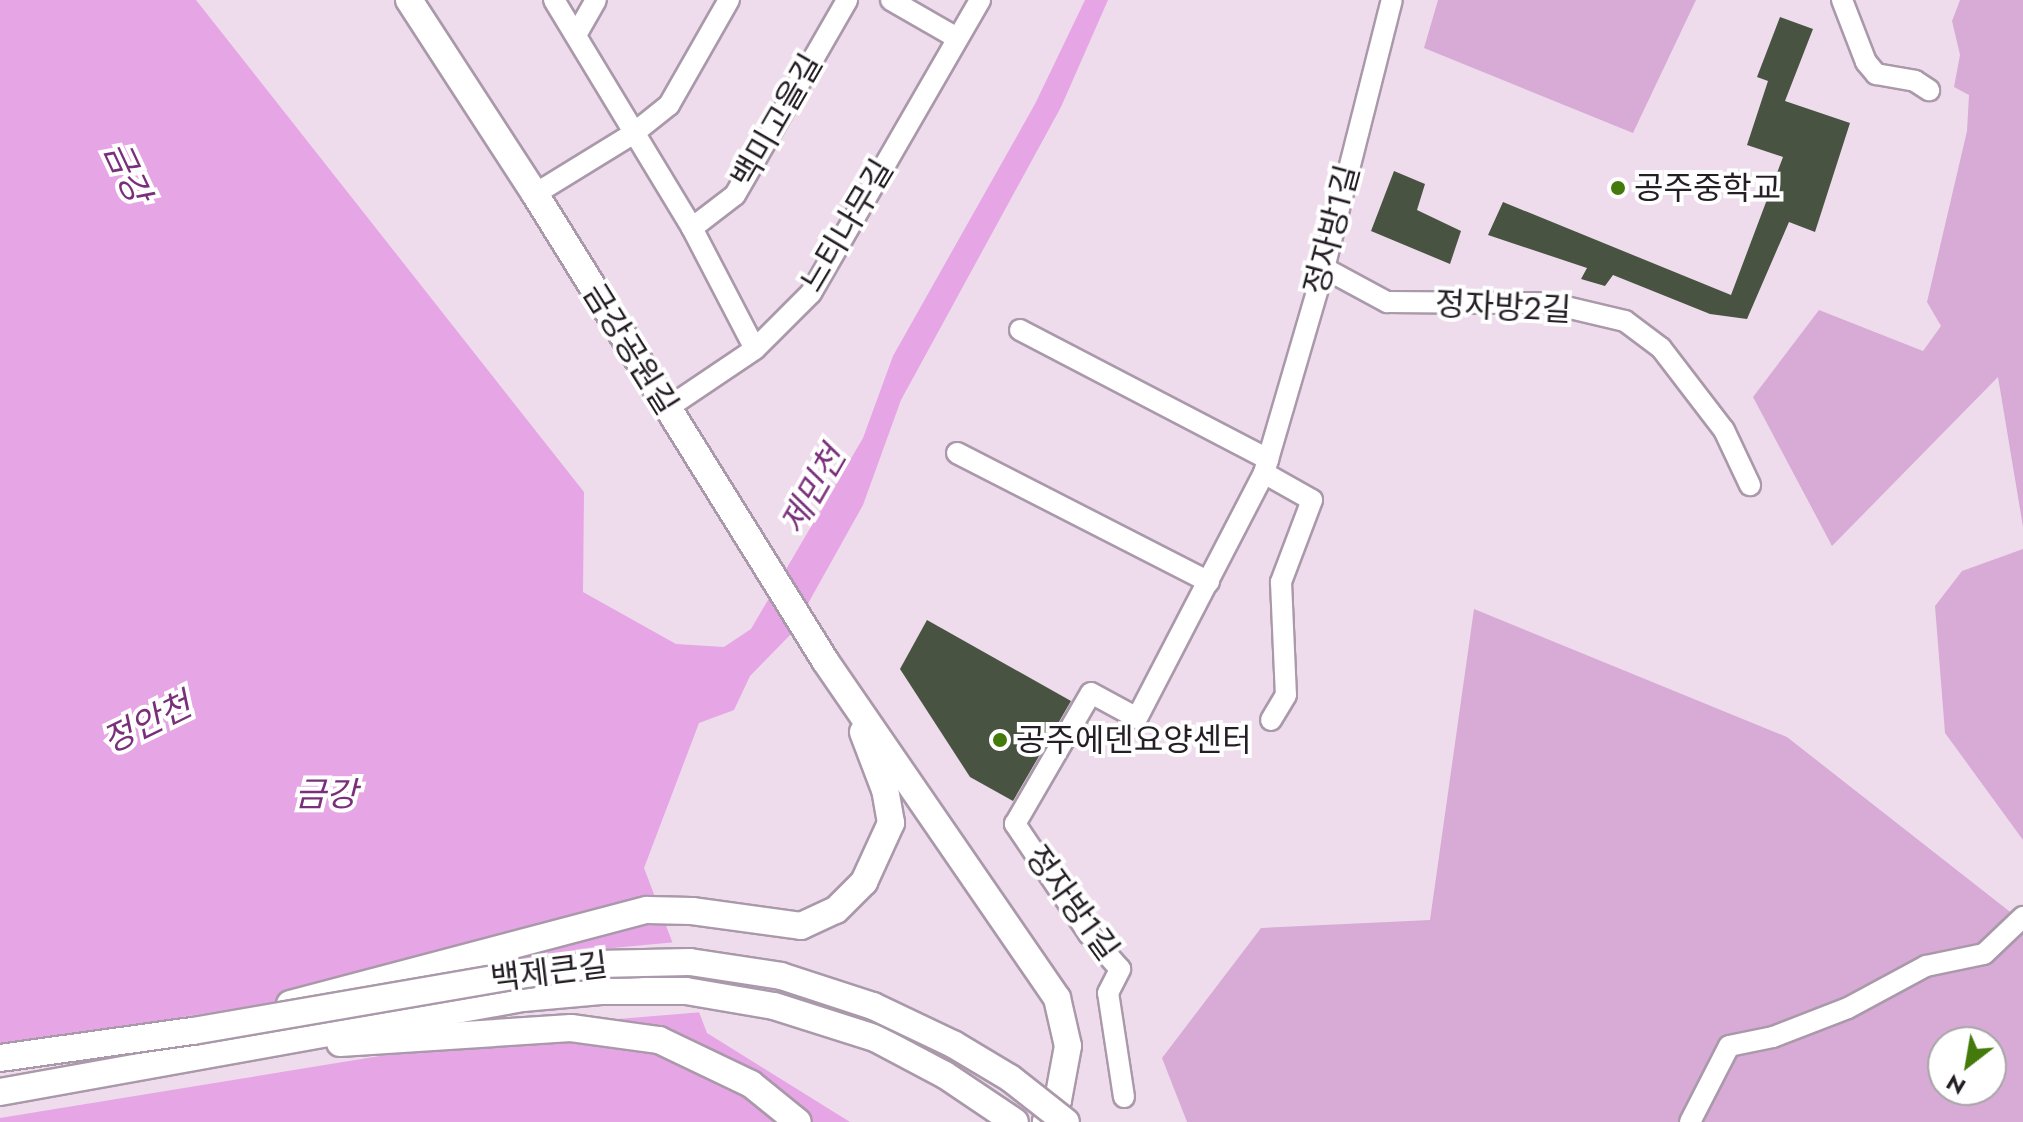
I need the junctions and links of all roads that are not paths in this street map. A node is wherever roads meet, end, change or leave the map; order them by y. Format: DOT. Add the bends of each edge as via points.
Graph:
graph roads {
  1 [pos="409,0"];
  2 [pos="554,0"];
  3 [pos="596,0"];
  4 [pos="729,0"];
  5 [pos="847,0"];
  6 [pos="891,0"];
  7 [pos="980,0"];
  8 [pos="1392,0"];
  9 [pos="1842,0"];
  10 [pos="576,35"];
  11 [pos="957,38"];
  12 [pos="1929,90"];
  13 [pos="634,133"];
  14 [pos="535,194"];
  15 [pos="692,228"];
  16 [pos="1324,268"];
  17 [pos="1020,330"];
  18 [pos="755,349"];
  19 [pos="666,409"];
  20 [pos="957,453"];
  21 [pos="1266,466"];
  22 [pos="1750,485"];
  23 [pos="1209,582"];
  24 [pos="846,690"];
  25 [pos="1271,720"];
  26 [pos="2023,917"];
  27 [pos="193,1031"];
  28 [pos="0,1058"];
  29 [pos="186,1060"];
  30 [pos="0,1092"];
  31 [pos="1124,1097"];
  32 [pos="798,1122"];
  33 [pos="1015,1122"];
  34 [pos="1046,1122"];
  35 [pos="1066,1122"];
  36 [pos="1690,1122"];
  1 -- 14 [label="main road, 금강공원길"];
  2 -- 10 [label="street"];
  3 -- 10 [label="street"];
  4 -- 13 [label="street" via="669,105"];
  5 -- 15 [label="street, 백미고을길" via="735,195"];
  6 -- 11 [label="street"];
  7 -- 11 [label="street, 느티나무길"];
  8 -- 16 [label="street, 정자방1길"];
  9 -- 12 [label="street" via="1866,62 1876,74 1915,81"];
  10 -- 13 [label="street"];
  11 -- 18 [label="street, 느티나무길" via="811,293"];
  13 -- 14 [label="street"];
  13 -- 15 [label="street"];
  14 -- 19 [label="main road, 금강공원길"];
  15 -- 18 [label="street"];
  16 -- 21 [label="street, 정자방1길"];
  16 -- 22 [label="street, 정자방2길" via="1387,302 1549,303 1625,321 1661,348 1724,430"];
  17 -- 21 [label="street"];
  18 -- 19 [label="street, 느티나무길"];
  19 -- 24 [label="main road, 금강공원길"];
  20 -- 23 [label="street"];
  21 -- 23 [label="street, 정자방1길"];
  21 -- 25 [label="street" via="1312,500 1281,582 1286,695"];
  23 -- 31 [label="street, 정자방1길" via="1137,718 1091,693 1015,824 1089,934 1120,969 1108,993"];
  24 -- 27 [label="main road, bridge" via="885,790 891,823 864,882 836,910 801,926 647,910"];
  24 -- 34 [label="main road" via="1057,998 1068,1046 1058,1100"];
  26 -- 36 [label="street" via="1984,954 1926,966 1848,1008 1773,1037 1729,1046"];
  27 -- 28 [label="main road, 백제큰길, bridge"];
  27 -- 35 [label="main road, 백제큰길, bridge" via="531,973 598,964 690,962 781,976 873,1006 1010,1078"];
  29 -- 30 [label="main road, 백제큰길"];
  29 -- 32 [label="main road" via="295,1046 571,1028 659,1040 751,1084"];
  29 -- 33 [label="main road, 백제큰길" via="523,998 686,991 774,1006 875,1038 945,1075"];
}
